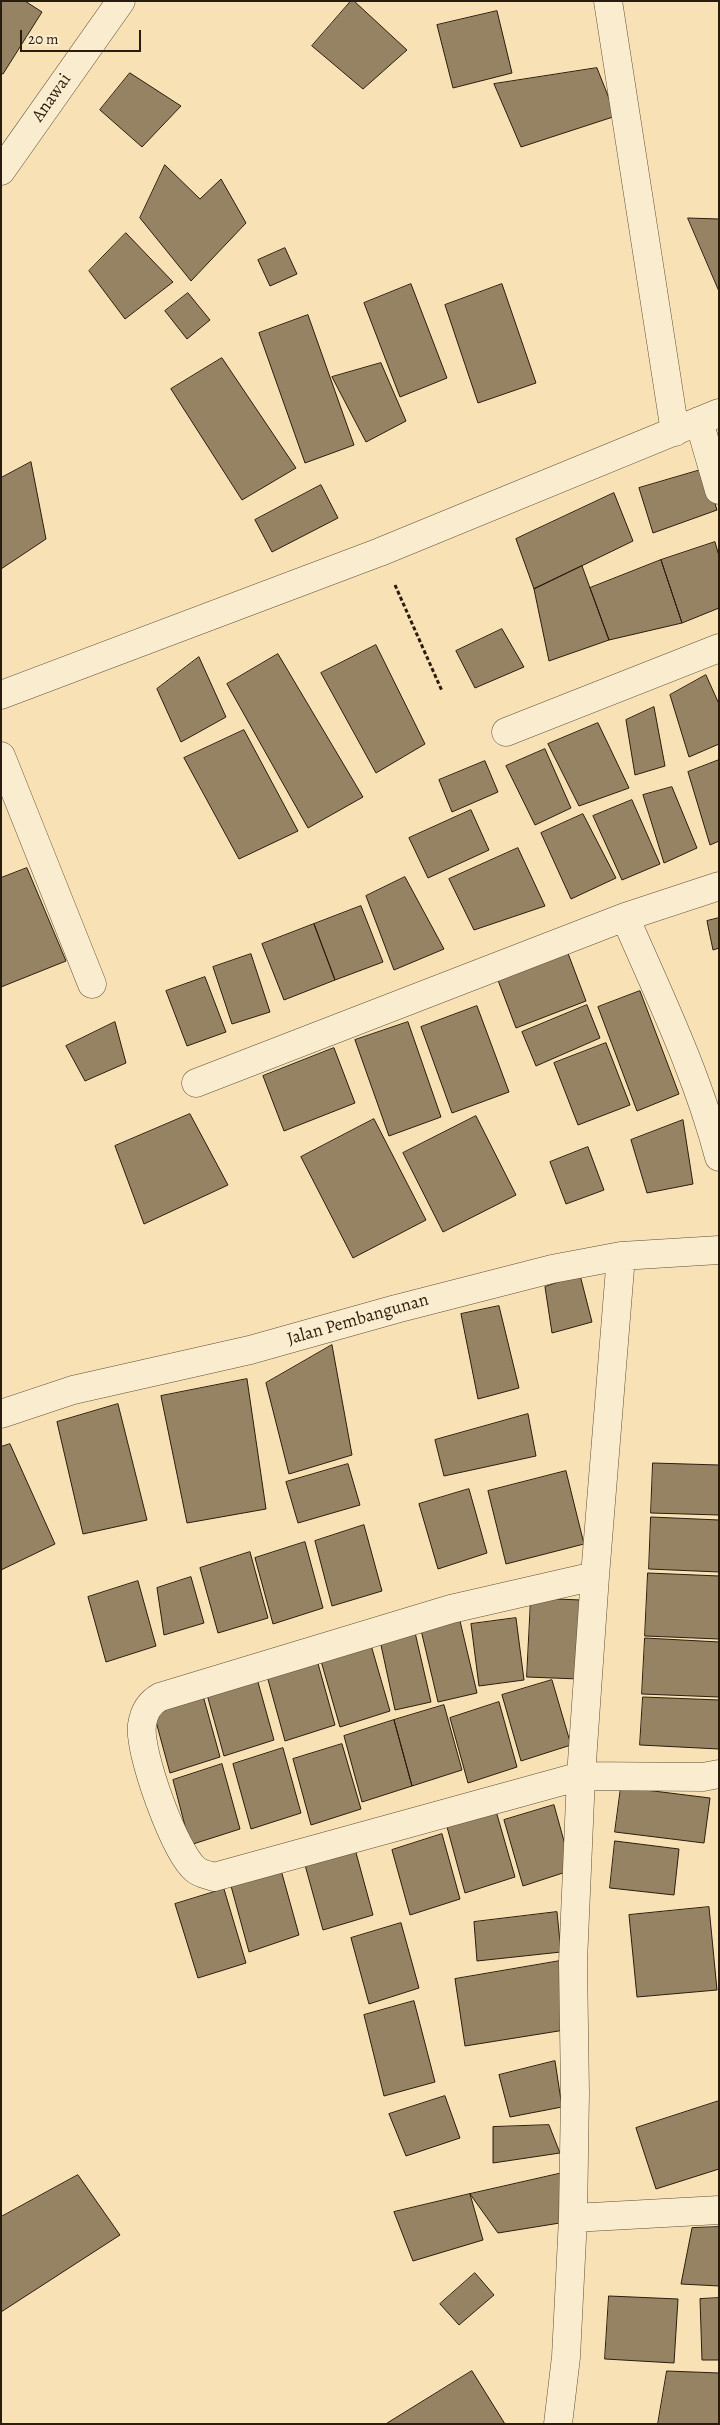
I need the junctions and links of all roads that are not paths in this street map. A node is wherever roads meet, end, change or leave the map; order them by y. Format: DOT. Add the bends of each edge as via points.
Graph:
graph roads {
  1 [pos="121,1"];
  2 [pos="608,1"];
  3 [pos="1,171"];
  4 [pos="698,422"];
  5 [pos="719,490"];
  6 [pos="719,648"];
  7 [pos="1,695"];
  8 [pos="506,732"];
  9 [pos="1,756"];
  10 [pos="719,886"];
  11 [pos="625,917"];
  12 [pos="92,984"];
  13 [pos="196,1083"];
  14 [pos="719,1157"];
  15 [pos="719,1250"];
  16 [pos="621,1256"];
  17 [pos="1,1414"];
  18 [pos="595,1576"];
  19 [pos="719,1774"];
  20 [pos="581,1776"];
  21 [pos="719,2210"];
  22 [pos="573,2218"];
  23 [pos="558,2424"];
  1 -- 3 [label="street, Anawai"];
  2 -- 4 [label="street"];
  4 -- 5 [label="street"];
  4 -- 7 [label="street" via="380,552"];
  6 -- 8 [label="street"];
  9 -- 12 [label="street"];
  10 -- 11 [label="street"];
  11 -- 13 [label="street"];
  11 -- 14 [label="street" via="679,1040 708,1116"];
  15 -- 16 [label="street, Jalan Pembangunan"];
  16 -- 17 [label="street, Jalan Pembangunan" via="552,1269 250,1350 73,1390"];
  16 -- 18 [label="street"];
  18 -- 20 [label="street"];
  18 -- 20 [label="street" via="451,1609 160,1697 150,1703 142,1725 143,1743 160,1808 196,1870 214,1877"];
  19 -- 20 [label="street" via="703,1777"];
  20 -- 22 [label="street" via="573,1962"];
  21 -- 22 [label="street"];
  22 -- 23 [label="street" via="566,2357"];
}
